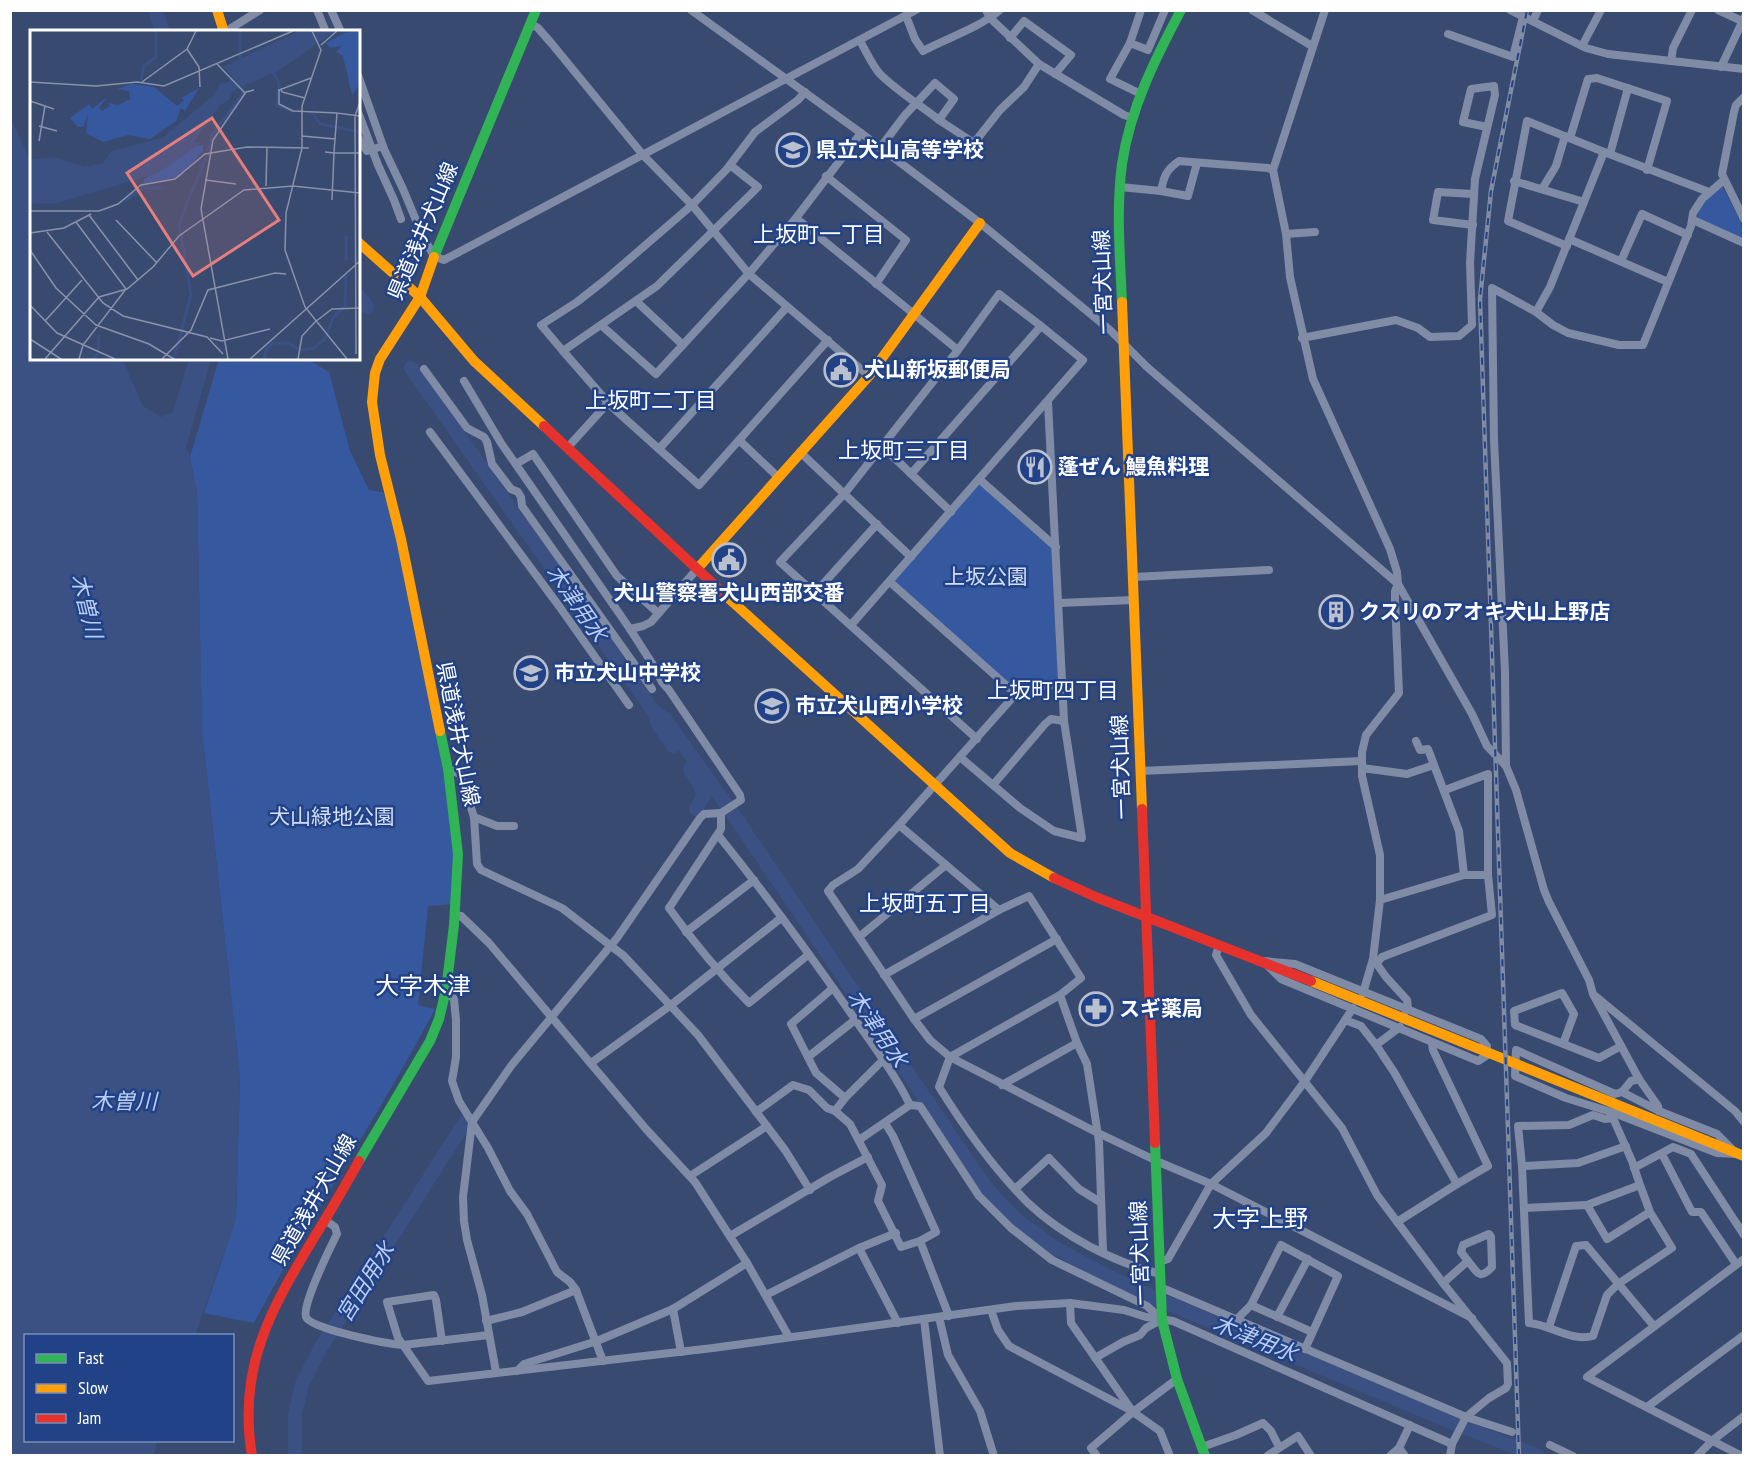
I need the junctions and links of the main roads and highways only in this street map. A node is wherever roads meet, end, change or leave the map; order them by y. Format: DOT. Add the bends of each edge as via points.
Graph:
graph roads {
  1 [pos="217,10"];
  2 [pos="1181,10"];
  3 [pos="532,15"];
  4 [pos="223,30"];
  5 [pos="981,224"];
  6 [pos="360,244"];
  7 [pos="420,297"];
  8 [pos="698,568"];
  9 [pos="1145,917"];
  10 [pos="1740,1155"];
  11 [pos="1203,1451"];
  12 [pos="252,1455"];
  1 -- 4 [label="main road"];
  2 -- 9 [label="main road, 一宮犬山線" via="1140,94 1120,187"];
  3 -- 7 [label="main road, 県道浅井犬山線"];
  5 -- 8 [label="main road" via="869,376"];
  6 -- 7 [label="main road"];
  7 -- 8 [label="main road" via="474,362"];
  7 -- 12 [label="main road, 県道浅井犬山線" via="380,359 372,402 448,769 458,854 446,990 430,1041 278,1301 258,1348 249,1411"];
  8 -- 9 [label="main road" via="1010,853 1044,874"];
  9 -- 10 [label="main road"];
  9 -- 11 [label="main road, 一宮犬山線" via="1162,1320 1177,1379"];
}
